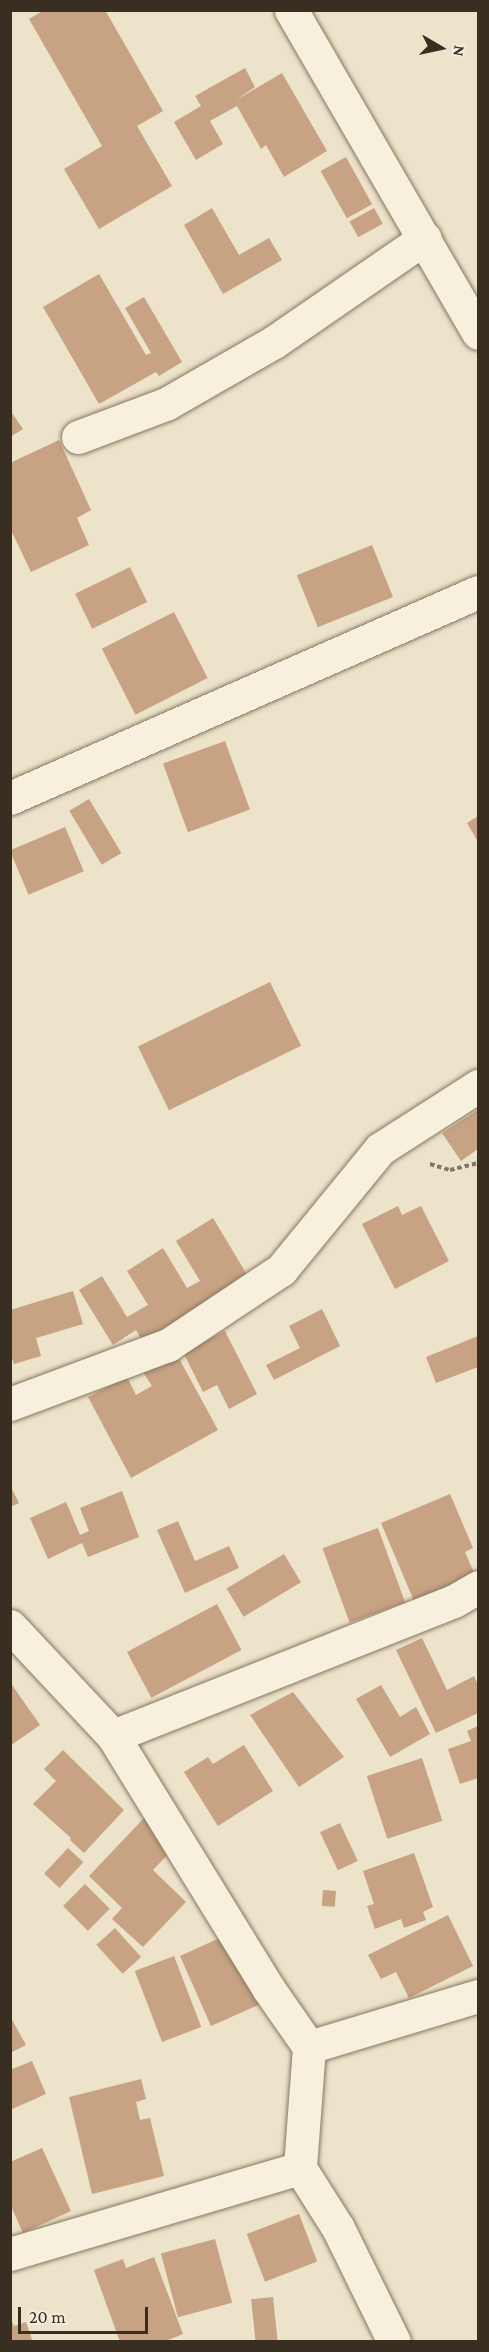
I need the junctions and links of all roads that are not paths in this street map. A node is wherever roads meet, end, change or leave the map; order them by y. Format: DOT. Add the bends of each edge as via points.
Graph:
graph roads {
  1 [pos="291,10"];
  2 [pos="425,238"];
  3 [pos="478,333"];
  4 [pos="78,437"];
  5 [pos="478,592"];
  6 [pos="10,798"];
  7 [pos="478,1086"];
  8 [pos="10,1404"];
  9 [pos="478,1587"];
  10 [pos="10,1626"];
  11 [pos="113,1736"];
  12 [pos="478,1996"];
  13 [pos="309,2047"];
  14 [pos="300,2168"];
  15 [pos="10,2254"];
  16 [pos="394,2342"];
  1 -- 2 [label="street"];
  2 -- 3 [label="street"];
  2 -- 4 [label="street" via="274,342 166,404"];
  5 -- 6 [label="street"];
  7 -- 8 [label="street" via="380,1149 281,1270 168,1345"];
  9 -- 11 [label="street" via="454,1601"];
  10 -- 11 [label="street"];
  11 -- 13 [label="street" via="268,1988"];
  12 -- 13 [label="street"];
  13 -- 14 [label="street"];
  14 -- 15 [label="street"];
  14 -- 16 [label="street" via="338,2228"];
}
